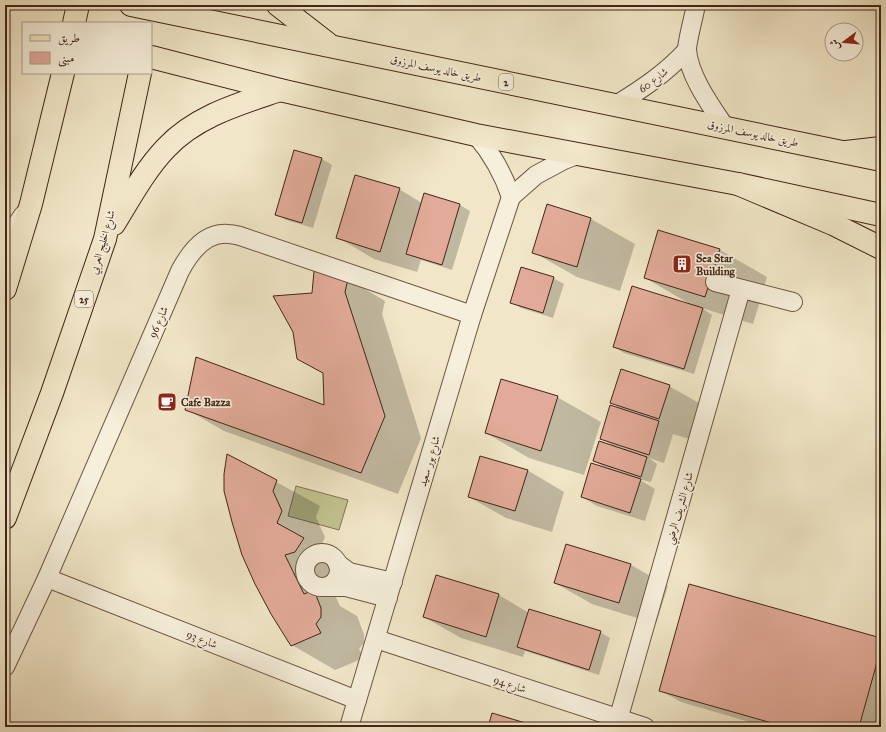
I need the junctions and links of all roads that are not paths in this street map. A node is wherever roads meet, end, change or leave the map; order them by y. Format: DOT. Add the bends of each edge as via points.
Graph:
graph roads {
  1 [pos="78,5"];
  2 [pos="278,5"];
  3 [pos="696,5"];
  4 [pos="145,10"];
  5 [pos="74,22"];
  6 [pos="331,46"];
  7 [pos="687,50"];
  8 [pos="152,57"];
  9 [pos="63,74"];
  10 [pos="140,74"];
  11 [pos="280,90"];
  12 [pos="616,105"];
  13 [pos="725,127"];
  14 [pos="476,135"];
  15 [pos="881,148"];
  16 [pos="846,152"];
  17 [pos="580,154"];
  18 [pos="881,160"];
  19 [pos="738,184"];
  20 [pos="511,197"];
  21 [pos="30,204"];
  22 [pos="881,216"];
  23 [pos="105,239"];
  24 [pos="5,242"];
  25 [pos="881,248"];
  26 [pos="715,282"];
  27 [pos="5,289"];
  28 [pos="741,289"];
  29 [pos="793,302"];
  30 [pos="472,315"];
  31 [pos="5,518"];
  32 [pos="337,563"];
  33 [pos="47,578"];
  34 [pos="326,587"];
  35 [pos="391,590"];
  36 [pos="376,639"];
  37 [pos="5,667"];
  38 [pos="357,700"];
  39 [pos="618,723"];
  40 [pos="350,727"];
  41 [pos="644,727"];
  1 -- 5 [label="main road"];
  2 -- 6 [label="main road"];
  3 -- 7 [label="street"];
  4 -- 6 [label="main road, طريق خالد يوسف المرزوق / 2"];
  6 -- 12 [label="main road, طريق خالد يوسف المرزوق / 2"];
  7 -- 12 [label="street, شارع 60" via="650,84"];
  7 -- 13 [label="street" via="697,82"];
  8 -- 11 [label="main road"];
  9 -- 21 [label="main road"];
  10 -- 23 [label="main road, شارع الخليج العربي / 25"];
  11 -- 14 [label="main road"];
  11 -- 23 [label="main road" via="224,110 178,136 141,179"];
  12 -- 13 [label="main road, طريق خالد يوسف المرزوق / 2"];
  13 -- 16 [label="main road, طريق خالد يوسف المرزوق / 2"];
  14 -- 17 [label="main road"];
  14 -- 20 [label="street" via="494,157"];
  15 -- 16 [label="main road"];
  16 -- 18 [label="main road, طريق خالد يوسف المرزوق / 2"];
  17 -- 19 [label="main road"];
  17 -- 20 [label="street" via="536,175"];
  19 -- 22 [label="main road"];
  19 -- 25 [label="main road" via="833,224"];
  20 -- 30 [label="street, شارع بور سعيد"];
  21 -- 24 [label="street"];
  21 -- 27 [label="main road"];
  23 -- 31 [label="main road, شارع الخليج العربي / 25" via="52,393"];
  26 -- 28 [label="street"];
  28 -- 29 [label="street"];
  28 -- 39 [label="street, شارع الشريف الرضي"];
  30 -- 33 [label="street, شارع 96" via="240,236 221,234 203,242 189,254 180,271"];
  30 -- 35 [label="street, شارع بور سعيد"];
  32 -- 34 [label="street" via="339,575"];
  32 -- 34 [label="street" via="334,558 322,553 310,558 307,563 305,570 309,581 314,585"];
  32 -- 35 [label="street" via="349,572"];
  33 -- 37 [label="street, شارع 96"];
  33 -- 38 [label="street, شارع 93"];
  34 -- 35 [label="street"];
  35 -- 36 [label="street, شارع بور سعيد"];
  36 -- 38 [label="street, شارع بور سعيد"];
  36 -- 39 [label="street, شارع 94"];
  38 -- 40 [label="street, شارع بور سعيد"];
  39 -- 41 [label="street, شارع 94"];
}
